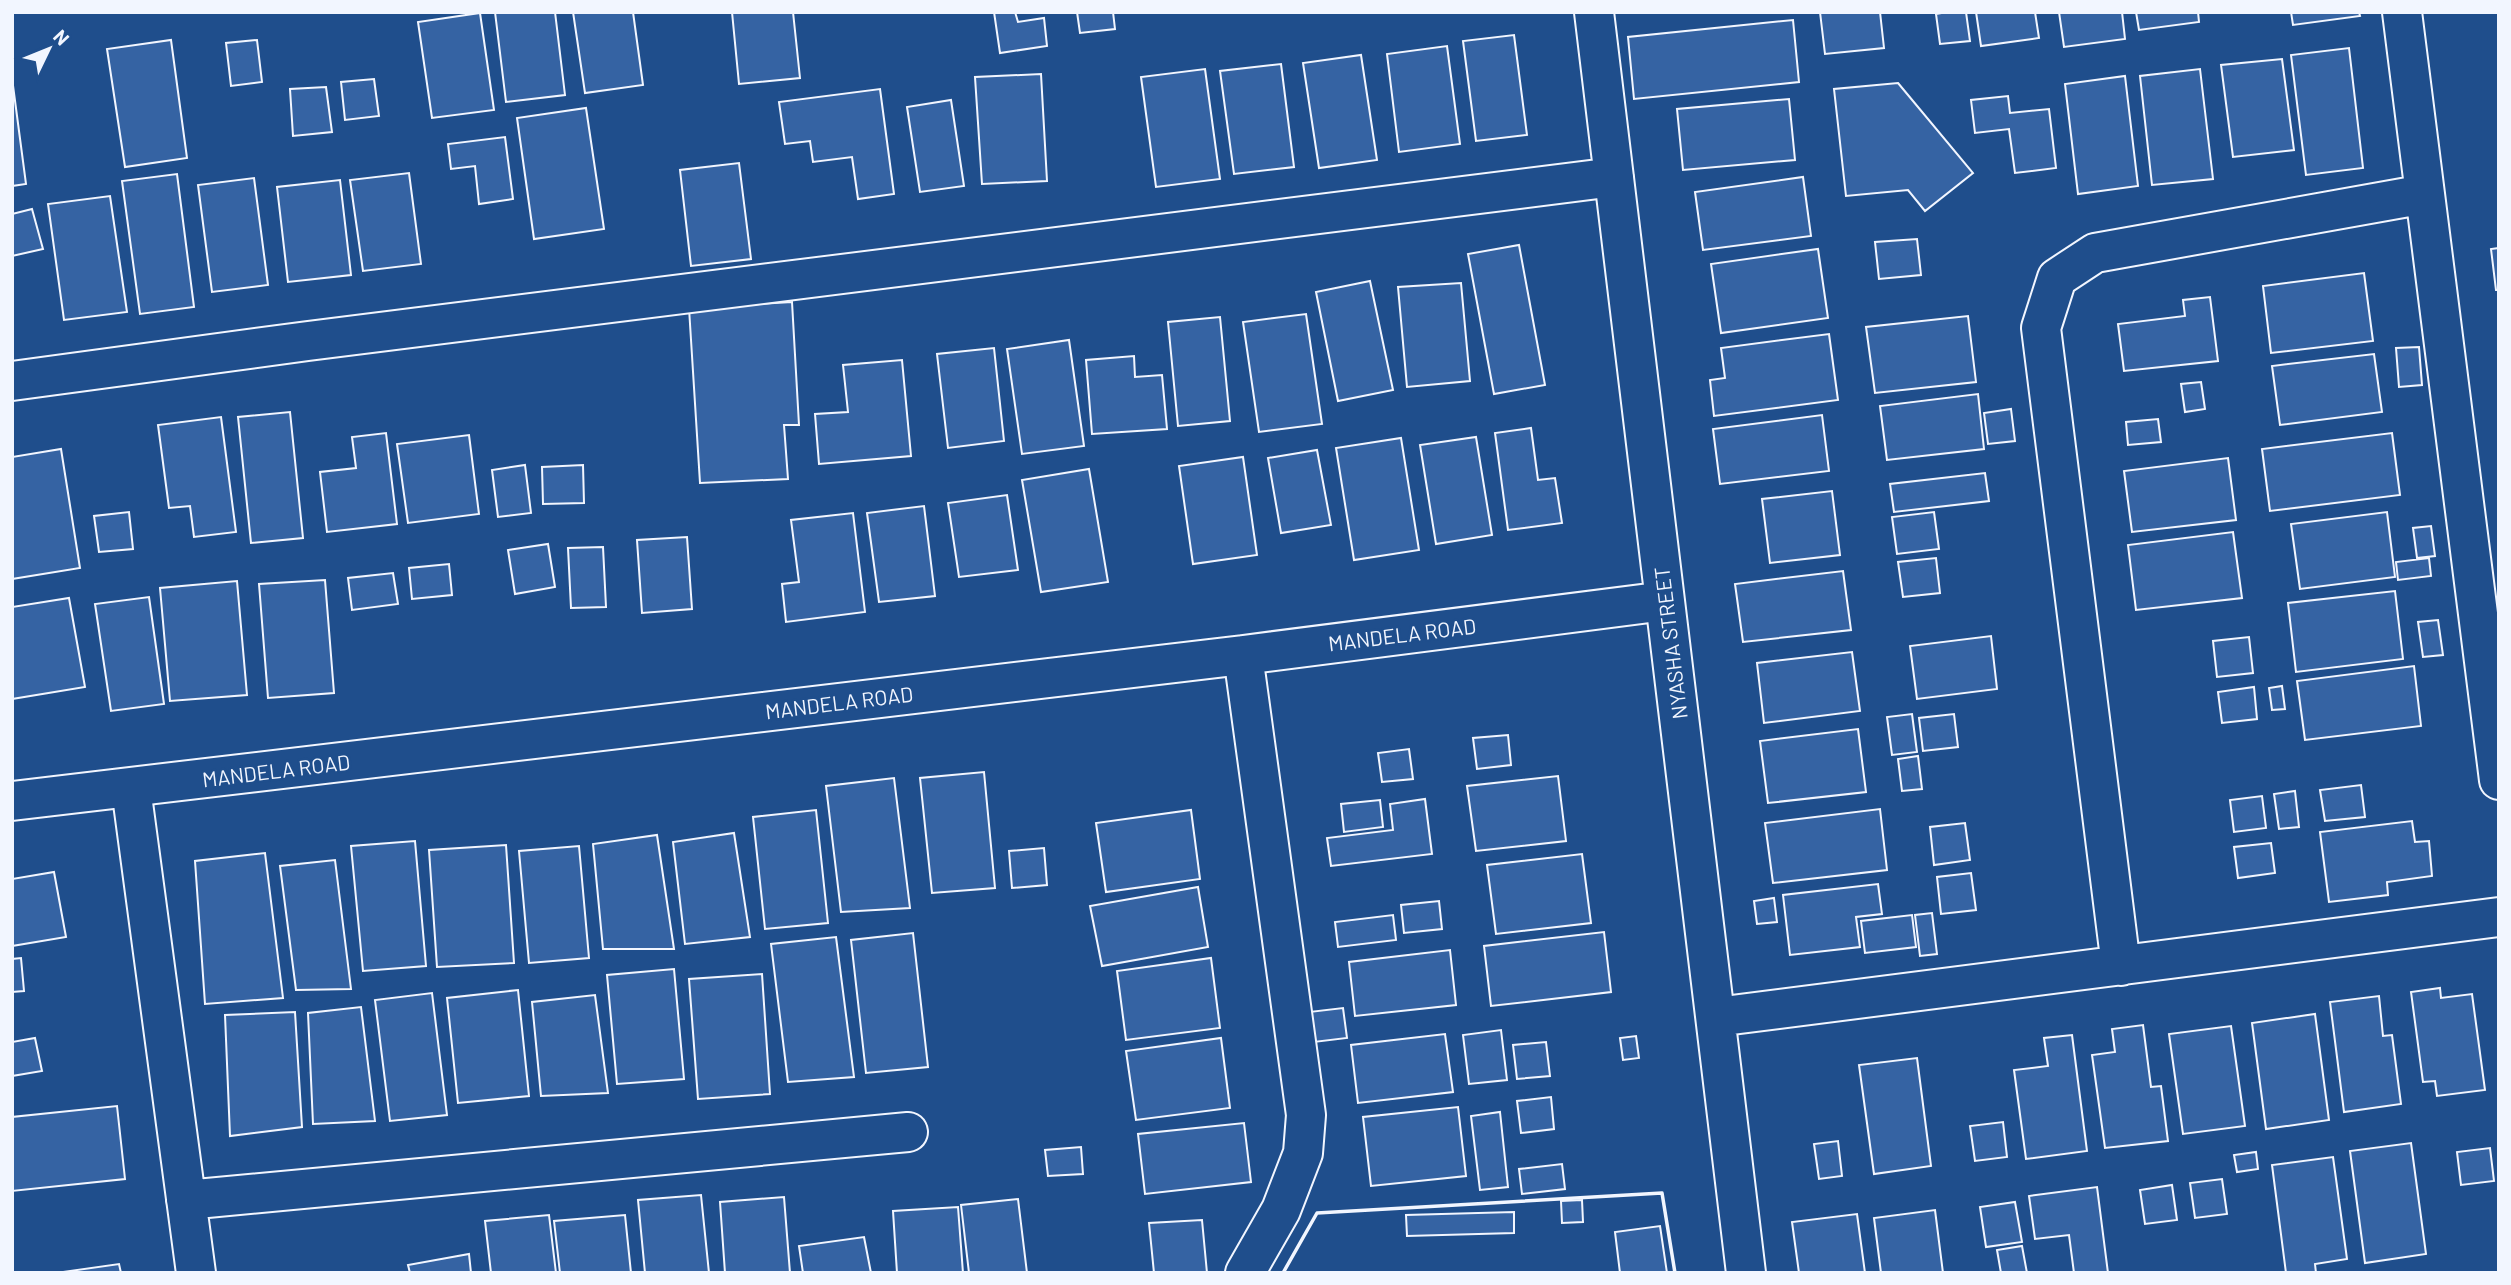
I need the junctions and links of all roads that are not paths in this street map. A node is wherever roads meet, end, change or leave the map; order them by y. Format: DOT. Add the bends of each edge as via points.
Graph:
graph roads {
  1 [pos="1594,12"];
  2 [pos="2402,12"];
  3 [pos="1614,177"];
  4 [pos="2425,194"];
  5 [pos="12,381"];
  6 [pos="1665,601"];
  7 [pos="1243,655"];
  8 [pos="2499,780"];
  9 [pos="131,788"];
  10 [pos="12,801"];
  11 [pos="2499,918"];
  12 [pos="2121,966"];
  13 [pos="1716,1017"];
  14 [pos="908,1132"];
  15 [pos="186,1200"];
  16 [pos="196,1273"];
  17 [pos="1245,1273"];
  18 [pos="1746,1273"];
  1 -- 3 [label="street, NYASHA STREET"];
  2 -- 4 [label="street"];
  3 -- 5 [label="street"];
  3 -- 6 [label="street, NYASHA STREET"];
  4 -- 8 [label="street"];
  4 -- 12 [label="street" via="2095,253 2057,278 2041,328"];
  6 -- 7 [label="street, MANDELA ROAD"];
  6 -- 13 [label="street, NYASHA STREET"];
  7 -- 9 [label="street, MANDELA ROAD"];
  7 -- 17 [label="street" via="1306,1115 1303,1153 1290,1187"];
  9 -- 10 [label="street, MANDELA ROAD"];
  9 -- 15 [label="street"];
  11 -- 12 [label="street"];
  12 -- 13 [label="street"];
  13 -- 18 [label="street, NYASHA STREET"];
  14 -- 15 [label="street"];
  15 -- 16 [label="street"];
}
